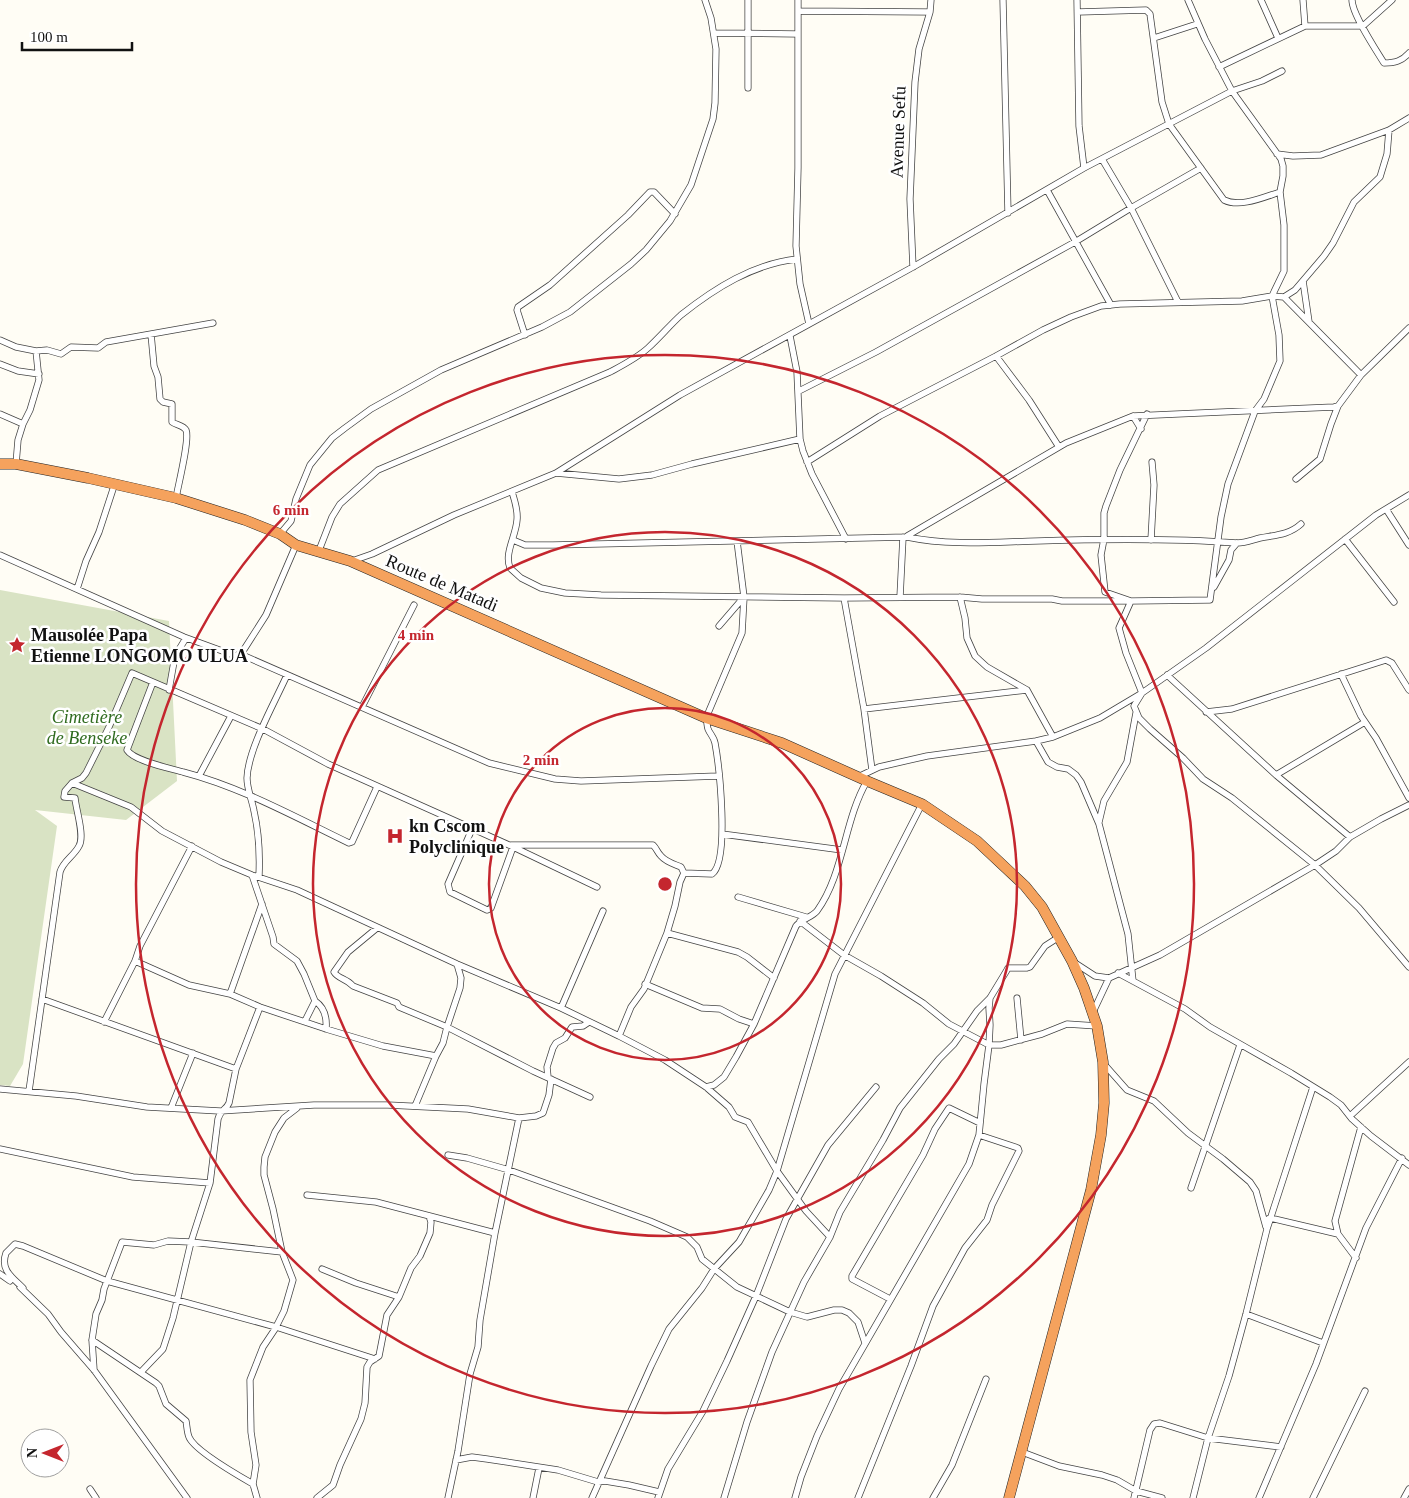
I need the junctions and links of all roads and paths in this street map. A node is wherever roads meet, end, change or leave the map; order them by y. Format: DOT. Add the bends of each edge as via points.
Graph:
graph roads {
  1 [pos="705,0"];
  2 [pos="748,0"];
  3 [pos="798,0"];
  4 [pos="931,0"];
  5 [pos="1003,0"];
  6 [pos="1078,0"];
  7 [pos="1188,0"];
  8 [pos="1261,0"];
  9 [pos="1303,0"];
  10 [pos="1352,0"];
  11 [pos="1392,0"];
  12 [pos="798,11"];
  13 [pos="930,12"];
  14 [pos="1078,12"];
  15 [pos="1197,24"];
  16 [pos="1305,26"];
  17 [pos="1363,26"];
  18 [pos="714,32"];
  19 [pos="748,33"];
  20 [pos="797,34"];
  21 [pos="1154,38"];
  22 [pos="1278,38"];
  23 [pos="1409,53"];
  24 [pos="1219,67"];
  25 [pos="1282,71"];
  26 [pos="748,88"];
  27 [pos="1232,91"];
  28 [pos="1409,118"];
  29 [pos="1169,124"];
  30 [pos="1389,130"];
  31 [pos="1277,154"];
  32 [pos="1102,159"];
  33 [pos="1084,168"];
  34 [pos="1201,168"];
  35 [pos="1047,190"];
  36 [pos="1280,192"];
  37 [pos="1131,208"];
  38 [pos="1008,213"];
  39 [pos="675,214"];
  40 [pos="1075,242"];
  41 [pos="797,259"];
  42 [pos="913,267"];
  43 [pos="1303,281"];
  44 [pos="1272,296"];
  45 [pos="1284,296"];
  46 [pos="1178,302"];
  47 [pos="1111,305"];
  48 [pos="1309,322"];
  49 [pos="213,323"];
  50 [pos="809,324"];
  51 [pos="1409,328"];
  52 [pos="151,334"];
  53 [pos="525,335"];
  54 [pos="790,336"];
  55 [pos="0,340"];
  56 [pos="36,351"];
  57 [pos="996,356"];
  58 [pos="0,364"];
  59 [pos="39,374"];
  60 [pos="1361,375"];
  61 [pos="798,391"];
  62 [pos="1338,406"];
  63 [pos="1255,411"];
  64 [pos="0,414"];
  65 [pos="1147,414"];
  66 [pos="1133,416"];
  67 [pos="23,424"];
  68 [pos="1141,429"];
  69 [pos="800,439"];
  70 [pos="1059,447"];
  71 [pos="807,462"];
  72 [pos="1152,462"];
  73 [pos="0,464"];
  74 [pos="16,464"];
  75 [pos="556,473"];
  76 [pos="1296,479"];
  77 [pos="115,483"];
  78 [pos="512,492"];
  79 [pos="1409,495"];
  80 [pos="176,498"];
  81 [pos="1386,509"];
  82 [pos="1301,524"];
  83 [pos="280,534"];
  84 [pos="905,536"];
  85 [pos="846,539"];
  86 [pos="1345,539"];
  87 [pos="513,540"];
  88 [pos="1104,540"];
  89 [pos="1151,540"];
  90 [pos="737,541"];
  91 [pos="1218,542"];
  92 [pos="1237,543"];
  93 [pos="1409,544"];
  94 [pos="296,545"];
  95 [pos="318,553"];
  96 [pos="0,555"];
  97 [pos="350,562"];
  98 [pos="77,589"];
  99 [pos="1212,592"];
  100 [pos="744,597"];
  101 [pos="900,597"];
  102 [pos="960,597"];
  103 [pos="844,598"];
  104 [pos="1131,601"];
  105 [pos="1394,602"];
  106 [pos="414,605"];
  107 [pos="719,626"];
  108 [pos="186,638"];
  109 [pos="240,654"];
  110 [pos="1341,674"];
  111 [pos="287,675"];
  112 [pos="1167,675"];
  113 [pos="153,682"];
  114 [pos="169,690"];
  115 [pos="1027,690"];
  116 [pos="1409,690"];
  117 [pos="1142,693"];
  118 [pos="362,708"];
  119 [pos="864,709"];
  120 [pos="1206,712"];
  121 [pos="1136,713"];
  122 [pos="231,716"];
  123 [pos="706,718"];
  124 [pos="1365,722"];
  125 [pos="262,729"];
  126 [pos="1053,737"];
  127 [pos="1036,742"];
  128 [pos="872,770"];
  129 [pos="1276,775"];
  130 [pos="199,776"];
  131 [pos="718,776"];
  132 [pos="862,779"];
  133 [pos="72,783"];
  134 [pos="377,787"];
  135 [pos="250,796"];
  136 [pos="1409,798"];
  137 [pos="922,804"];
  138 [pos="1409,806"];
  139 [pos="1099,824"];
  140 [pos="472,829"];
  141 [pos="722,834"];
  142 [pos="1350,837"];
  143 [pos="192,846"];
  144 [pos="511,846"];
  145 [pos="842,850"];
  146 [pos="1315,865"];
  147 [pos="684,873"];
  148 [pos="252,874"];
  149 [pos="259,876"];
  150 [pos="597,887"];
  151 [pos="738,897"];
  152 [pos="262,904"];
  153 [pos="603,911"];
  154 [pos="806,917"];
  155 [pos="800,921"];
  156 [pos="378,928"];
  157 [pos="667,933"];
  158 [pos="1060,937"];
  159 [pos="844,956"];
  160 [pos="134,961"];
  161 [pos="1072,961"];
  162 [pos="457,964"];
  163 [pos="1133,967"];
  164 [pos="1409,967"];
  165 [pos="1118,973"];
  166 [pos="774,978"];
  167 [pos="1109,978"];
  168 [pos="1133,981"];
  169 [pos="645,984"];
  170 [pos="230,994"];
  171 [pos="990,998"];
  172 [pos="1017,998"];
  173 [pos="42,999"];
  174 [pos="315,1001"];
  175 [pos="260,1007"];
  176 [pos="562,1008"];
  177 [pos="1092,1012"];
  178 [pos="305,1021"];
  179 [pos="104,1022"];
  180 [pos="589,1022"];
  181 [pos="754,1024"];
  182 [pos="1097,1026"];
  183 [pos="447,1027"];
  184 [pos="326,1029"];
  185 [pos="962,1032"];
  186 [pos="619,1036"];
  187 [pos="1021,1040"];
  188 [pos="989,1045"];
  189 [pos="1240,1045"];
  190 [pos="193,1054"];
  191 [pos="436,1056"];
  192 [pos="1103,1062"];
  193 [pos="1409,1062"];
  194 [pos="236,1069"];
  195 [pos="550,1078"];
  196 [pos="706,1087"];
  197 [pos="876,1087"];
  198 [pos="1313,1087"];
  199 [pos="0,1090"];
  200 [pos="29,1091"];
  201 [pos="590,1097"];
  202 [pos="299,1106"];
  203 [pos="415,1106"];
  204 [pos="171,1108"];
  205 [pos="220,1111"];
  206 [pos="1350,1116"];
  207 [pos="519,1118"];
  208 [pos="980,1123"];
  209 [pos="1361,1127"];
  210 [pos="979,1135"];
  211 [pos="1207,1146"];
  212 [pos="0,1149"];
  213 [pos="448,1155"];
  214 [pos="1402,1158"];
  215 [pos="1409,1165"];
  216 [pos="509,1170"];
  217 [pos="776,1171"];
  218 [pos="210,1183"];
  219 [pos="1191,1188"];
  220 [pos="307,1195"];
  221 [pos="797,1198"];
  222 [pos="430,1216"];
  223 [pos="1268,1219"];
  224 [pos="495,1233"];
  225 [pos="1338,1234"];
  226 [pos="830,1237"];
  227 [pos="191,1242"];
  228 [pos="282,1252"];
  229 [pos="1356,1258"];
  230 [pos="322,1268"];
  231 [pos="714,1268"];
  232 [pos="0,1274"];
  233 [pos="107,1281"];
  234 [pos="23,1288"];
  235 [pos="756,1296"];
  236 [pos="398,1297"];
  237 [pos="890,1299"];
  238 [pos="179,1300"];
  239 [pos="790,1312"];
  240 [pos="1246,1314"];
  241 [pos="276,1327"];
  242 [pos="92,1340"];
  243 [pos="865,1343"];
  244 [pos="1323,1343"];
  245 [pos="375,1359"];
  246 [pos="94,1370"];
  247 [pos="141,1372"];
  248 [pos="986,1379"];
  249 [pos="1365,1391"];
  250 [pos="1208,1438"];
  251 [pos="1281,1448"];
  252 [pos="1022,1452"];
  253 [pos="456,1460"];
  254 [pos="539,1468"];
  255 [pos="598,1482"];
  256 [pos="253,1484"];
  257 [pos="90,1489"];
  258 [pos="1409,1489"];
  259 [pos="1136,1491"];
  260 [pos="658,1495"];
  261 [pos="96,1498"];
  262 [pos="187,1498"];
  263 [pos="258,1498"];
  264 [pos="317,1498"];
  265 [pos="448,1498"];
  266 [pos="534,1498"];
  267 [pos="592,1498"];
  268 [pos="724,1498"];
  269 [pos="795,1498"];
  270 [pos="858,1498"];
  271 [pos="934,1498"];
  272 [pos="1009,1498"];
  273 [pos="1134,1498"];
  274 [pos="1162,1498"];
  275 [pos="1193,1498"];
  276 [pos="1259,1498"];
  277 [pos="1313,1498"];
  278 [pos="1404,1498"];
  1 -- 18 [label="street"];
  2 -- 19 [label="street"];
  3 -- 12 [label="street"];
  4 -- 13 [label="street, Avenue Sefu"];
  5 -- 38 [label="street"];
  6 -- 14 [label="street"];
  7 -- 15 [label="street"];
  8 -- 22 [label="street"];
  9 -- 16 [label="street"];
  10 -- 17 [label="street"];
  11 -- 17 [label="street"];
  12 -- 13 [label="street"];
  12 -- 20 [label="street"];
  13 -- 42 [label="street, Avenue Sefu" via="919,49 915,82 910,200"];
  14 -- 21 [label="street" via="1146,10 1150,14"];
  14 -- 33 [label="street" via="1079,126"];
  15 -- 21 [label="street"];
  15 -- 24 [label="street"];
  16 -- 17 [label="street"];
  16 -- 22 [label="street"];
  17 -- 23 [label="street" via="1384,63 1393,63"];
  18 -- 19 [label="street"];
  18 -- 39 [label="street" via="716,82 713,119 691,185"];
  19 -- 20 [label="street"];
  19 -- 26 [label="street"];
  20 -- 41 [label="street"];
  21 -- 29 [label="street" via="1162,102"];
  22 -- 24 [label="street"];
  24 -- 27 [label="street"];
  25 -- 27 [label="street"];
  27 -- 29 [label="street"];
  27 -- 31 [label="street"];
  28 -- 30 [label="street"];
  29 -- 32 [label="street"];
  29 -- 34 [label="street"];
  30 -- 31 [label="street" via="1321,155"];
  30 -- 43 [label="street" via="1387,154 1380,176 1354,202 1333,243"];
  31 -- 36 [label="street" via="1283,166"];
  32 -- 33 [label="street"];
  32 -- 37 [label="street"];
  33 -- 35 [label="street"];
  34 -- 36 [label="street" via="1228,202 1246,202"];
  34 -- 37 [label="street"];
  35 -- 38 [label="street"];
  35 -- 40 [label="street"];
  36 -- 44 [label="street" via="1284,271"];
  37 -- 40 [label="street"];
  37 -- 46 [label="street"];
  38 -- 42 [label="street"];
  39 -- 53 [label="street" via="646,250 599,291 570,312"];
  39 -- 53 [label="street" via="654,192 650,192 550,285 518,307 516,310"];
  40 -- 47 [label="street"];
  40 -- 61 [label="street" via="876,352"];
  41 -- 50 [label="street"];
  41 -- 95 [label="street" via="768,265 727,283 680,316 637,356 610,372 378,470 340,504"];
  42 -- 50 [label="street"];
  43 -- 45 [label="street"];
  43 -- 48 [label="street"];
  44 -- 45 [label="street"];
  44 -- 46 [label="street" via="1242,301"];
  44 -- 63 [label="street" via="1280,361 1264,399"];
  45 -- 48 [label="street"];
  46 -- 47 [label="street"];
  47 -- 57 [label="street" via="1071,317"];
  48 -- 60 [label="street"];
  49 -- 52 [label="street"];
  50 -- 54 [label="street"];
  51 -- 60 [label="street"];
  52 -- 56 [label="street" via="106,342 98,348 71,347 62,354"];
  52 -- 80 [label="street" via="160,399 172,404 172,422 183,427 186,433"];
  53 -- 83 [label="street" via="441,370 371,409 332,438 310,465 291,521"];
  54 -- 61 [label="street"];
  54 -- 75 [label="street" via="680,395"];
  55 -- 56 [label="street"];
  56 -- 59 [label="street"];
  57 -- 70 [label="street"];
  57 -- 71 [label="street" via="880,416"];
  58 -- 59 [label="street"];
  59 -- 67 [label="street"];
  60 -- 62 [label="street"];
  61 -- 69 [label="street"];
  62 -- 63 [label="street"];
  62 -- 76 [label="street" via="1318,463"];
  63 -- 65 [label="street"];
  63 -- 91 [label="street" via="1228,484"];
  64 -- 67 [label="street"];
  65 -- 66 [label="street"];
  65 -- 68 [label="street"];
  66 -- 68 [label="street"];
  66 -- 70 [label="street"];
  67 -- 74 [label="street"];
  68 -- 88 [label="street" via="1106,506"];
  69 -- 71 [label="street"];
  69 -- 75 [label="street" via="644,477 619,479"];
  70 -- 84 [label="street"];
  71 -- 85 [label="street"];
  72 -- 89 [label="street"];
  73 -- 74 [label="highway, Route de Matadi"];
  74 -- 77 [label="highway, Route de Matadi"];
  75 -- 78 [label="street"];
  77 -- 80 [label="highway, Route de Matadi"];
  77 -- 98 [label="street"];
  78 -- 87 [label="street" via="517,520"];
  78 -- 97 [label="street"];
  79 -- 81 [label="street"];
  80 -- 83 [label="highway, Route de Matadi"];
  81 -- 86 [label="street"];
  81 -- 93 [label="street"];
  82 -- 92 [label="street" via="1287,533"];
  83 -- 94 [label="highway, Route de Matadi"];
  84 -- 85 [label="street"];
  84 -- 88 [label="street" via="970,542"];
  84 -- 101 [label="street"];
  85 -- 90 [label="street"];
  86 -- 105 [label="street"];
  86 -- 112 [label="street"];
  87 -- 90 [label="street" via="537,546"];
  87 -- 100 [label="street" via="508,556 510,568 540,588 600,595"];
  88 -- 89 [label="street"];
  88 -- 104 [label="street" via="1101,555 1105,592"];
  89 -- 91 [label="street"];
  90 -- 100 [label="street"];
  91 -- 92 [label="street"];
  91 -- 99 [label="street"];
  92 -- 99 [label="street"];
  94 -- 95 [label="highway, Route de Matadi"];
  94 -- 109 [label="street" via="266,615"];
  95 -- 97 [label="highway, Route de Matadi"];
  96 -- 98 [label="street"];
  97 -- 123 [label="highway, Route de Matadi"];
  98 -- 108 [label="street"];
  99 -- 104 [label="street" via="1210,600"];
  100 -- 103 [label="street"];
  100 -- 107 [label="street"];
  100 -- 123 [label="street" via="740,642"];
  101 -- 102 [label="street"];
  101 -- 103 [label="street"];
  102 -- 104 [label="street"];
  102 -- 115 [label="street" via="967,638 975,656 987,667"];
  103 -- 119 [label="street"];
  104 -- 117 [label="street" via="1119,628"];
  106 -- 118 [label="street"];
  108 -- 109 [label="street" via="229,655"];
  108 -- 114 [label="street" via="175,656"];
  109 -- 111 [label="street"];
  110 -- 116 [label="street" via="1390,661"];
  110 -- 120 [label="street" via="1232,709"];
  110 -- 124 [label="street"];
  111 -- 118 [label="street"];
  111 -- 125 [label="street"];
  112 -- 117 [label="street"];
  112 -- 120 [label="street"];
  113 -- 114 [label="street"];
  113 -- 130 [label="street" via="126,750 154,764"];
  113 -- 133 [label="street" via="132,673 86,773"];
  114 -- 122 [label="street"];
  115 -- 119 [label="street"];
  115 -- 126 [label="street"];
  117 -- 121 [label="street" via="1134,706"];
  117 -- 126 [label="street" via="1100,718"];
  118 -- 131 [label="street" via="489,763 555,779"];
  119 -- 128 [label="street"];
  120 -- 129 [label="street"];
  121 -- 139 [label="street" via="1127,762 1104,801"];
  121 -- 146 [label="street" via="1203,779 1232,798"];
  122 -- 125 [label="street"];
  122 -- 130 [label="street"];
  123 -- 131 [label="street" via="715,744"];
  123 -- 132 [label="highway, Route de Matadi" via="782,743"];
  124 -- 129 [label="street"];
  124 -- 136 [label="street"];
  125 -- 134 [label="street"];
  125 -- 135 [label="street" via="252,748 248,768"];
  126 -- 127 [label="street"];
  127 -- 128 [label="street" via="927,756"];
  127 -- 139 [label="street" via="1048,762 1076,775"];
  128 -- 132 [label="street"];
  129 -- 142 [label="street"];
  130 -- 135 [label="street"];
  131 -- 141 [label="street"];
  132 -- 137 [label="highway, Route de Matadi"];
  132 -- 145 [label="street"];
  133 -- 143 [label="street" via="131,807 156,827"];
  133 -- 173 [label="street" via="64,797 76,798 81,841 61,869"];
  134 -- 135 [label="street" via="351,843"];
  134 -- 140 [label="street"];
  135 -- 149 [label="street" via="258,832"];
  137 -- 158 [label="highway, Route de Matadi" via="977,841 1024,886 1042,907"];
  137 -- 159 [label="street"];
  138 -- 142 [label="street"];
  139 -- 163 [label="street" via="1128,934"];
  140 -- 144 [label="street"];
  140 -- 144 [label="street" via="448,888 450,892 487,910 491,908"];
  141 -- 145 [label="street"];
  141 -- 147 [label="street" via="715,872 709,875"];
  142 -- 146 [label="street"];
  143 -- 148 [label="street"];
  143 -- 160 [label="street"];
  144 -- 147 [label="street" via="653,846 667,861 681,867"];
  144 -- 150 [label="street"];
  145 -- 154 [label="street" via="824,900 816,913"];
  146 -- 163 [label="street" via="1160,955"];
  146 -- 164 [label="street" via="1359,908"];
  147 -- 157 [label="street"];
  148 -- 149 [label="street"];
  148 -- 152 [label="street"];
  149 -- 156 [label="street"];
  151 -- 154 [label="street"];
  152 -- 170 [label="street"];
  152 -- 174 [label="street" via="274,944 297,961"];
  153 -- 176 [label="street"];
  154 -- 155 [label="street"];
  155 -- 159 [label="street"];
  155 -- 166 [label="street"];
  156 -- 162 [label="street"];
  156 -- 183 [label="street" via="348,952 334,974 349,980 353,986"];
  157 -- 166 [label="street" via="738,952"];
  157 -- 169 [label="street"];
  158 -- 161 [label="highway, Route de Matadi"];
  158 -- 171 [label="street" via="1045,946 1030,967 1008,968"];
  159 -- 185 [label="street" via="923,1003"];
  159 -- 217 [label="street"];
  160 -- 170 [label="street" via="190,985"];
  160 -- 179 [label="street"];
  161 -- 167 [label="street" via="1095,976"];
  161 -- 177 [label="highway, Route de Matadi"];
  162 -- 176 [label="street"];
  162 -- 183 [label="street" via="461,982"];
  163 -- 165 [label="street"];
  163 -- 168 [label="street"];
  165 -- 167 [label="street"];
  165 -- 168 [label="street"];
  166 -- 181 [label="street"];
  167 -- 177 [label="street"];
  168 -- 189 [label="street" via="1185,1009"];
  169 -- 181 [label="street" via="702,1008 720,1010"];
  169 -- 186 [label="street"];
  170 -- 175 [label="street"];
  171 -- 185 [label="street"];
  171 -- 188 [label="street"];
  172 -- 187 [label="street"];
  173 -- 179 [label="street"];
  173 -- 200 [label="street"];
  174 -- 178 [label="street"];
  174 -- 184 [label="street" via="326,1015"];
  175 -- 178 [label="street"];
  175 -- 194 [label="street"];
  176 -- 180 [label="street"];
  177 -- 182 [label="highway, Route de Matadi"];
  178 -- 184 [label="street"];
  179 -- 190 [label="street"];
  180 -- 186 [label="street"];
  180 -- 195 [label="street" via="572,1027 555,1045 548,1060"];
  181 -- 196 [label="street" via="724,1077"];
  182 -- 187 [label="street" via="1067,1024"];
  182 -- 192 [label="highway, Route de Matadi"];
  183 -- 191 [label="street" via="444,1044"];
  183 -- 195 [label="street"];
  184 -- 191 [label="street" via="383,1046"];
  185 -- 188 [label="street"];
  185 -- 226 [label="street" via="900,1108 840,1212"];
  186 -- 196 [label="street" via="665,1060"];
  187 -- 188 [label="street"];
  188 -- 208 [label="street"];
  189 -- 198 [label="street"];
  189 -- 211 [label="street"];
  190 -- 194 [label="street"];
  190 -- 204 [label="street"];
  191 -- 203 [label="street"];
  192 -- 211 [label="street" via="1127,1090 1154,1101"];
  192 -- 252 [label="highway, Route de Matadi" via="1101,1136 1090,1190"];
  193 -- 206 [label="street"];
  194 -- 205 [label="street" via="228,1106"];
  195 -- 201 [label="street"];
  195 -- 207 [label="street" via="543,1113"];
  196 -- 217 [label="street" via="729,1107 735,1118 748,1122"];
  197 -- 221 [label="street" via="828,1145"];
  198 -- 206 [label="street" via="1341,1104"];
  198 -- 223 [label="street"];
  199 -- 200 [label="street"];
  200 -- 204 [label="street"];
  202 -- 203 [label="street"];
  202 -- 205 [label="street"];
  202 -- 228 [label="street" via="284,1118 275,1132 264,1167"];
  203 -- 207 [label="street" via="468,1109"];
  204 -- 205 [label="street"];
  205 -- 218 [label="street"];
  206 -- 209 [label="street"];
  207 -- 216 [label="street"];
  208 -- 210 [label="street"];
  208 -- 237 [label="street" via="949,1108 852,1276 852,1279"];
  209 -- 214 [label="street"];
  209 -- 225 [label="street" via="1336,1215"];
  210 -- 237 [label="street" via="969,1164"];
  210 -- 270 [label="street" via="1012,1145 1019,1152 987,1220 964,1248 933,1306"];
  211 -- 219 [label="street"];
  211 -- 223 [label="street" via="1253,1186"];
  212 -- 218 [label="street" via="134,1177"];
  213 -- 216 [label="street"];
  214 -- 215 [label="street"];
  214 -- 229 [label="street" via="1376,1208"];
  216 -- 224 [label="street"];
  216 -- 231 [label="street" via="687,1237 698,1247 702,1259"];
  217 -- 221 [label="street"];
  217 -- 231 [label="street" via="769,1190 738,1242"];
  218 -- 227 [label="street"];
  220 -- 222 [label="street" via="376,1202"];
  221 -- 226 [label="street"];
  221 -- 235 [label="street"];
  222 -- 224 [label="street"];
  222 -- 236 [label="street" via="430,1233"];
  223 -- 225 [label="street"];
  223 -- 240 [label="street"];
  224 -- 253 [label="street"];
  225 -- 229 [label="street"];
  226 -- 239 [label="street"];
  227 -- 228 [label="street"];
  227 -- 233 [label="street" via="168,1240 154,1245 124,1241"];
  227 -- 238 [label="street"];
  228 -- 241 [label="street" via="293,1280"];
  229 -- 244 [label="street"];
  230 -- 236 [label="street"];
  231 -- 235 [label="street" via="737,1287"];
  231 -- 255 [label="street" via="669,1329"];
  232 -- 234 [label="street"];
  233 -- 234 [label="street" via="15,1244 6,1252 5,1267 8,1275"];
  233 -- 238 [label="street"];
  233 -- 242 [label="street" via="96,1314"];
  234 -- 246 [label="street"];
  235 -- 239 [label="street"];
  235 -- 260 [label="street" via="703,1411 668,1469"];
  236 -- 245 [label="street" via="387,1315 381,1350"];
  237 -- 243 [label="street"];
  238 -- 241 [label="street"];
  238 -- 247 [label="street" via="163,1349"];
  239 -- 243 [label="street" via="807,1317 842,1310 858,1322"];
  239 -- 268 [label="street" via="757,1392"];
  240 -- 244 [label="street"];
  240 -- 250 [label="street"];
  241 -- 245 [label="street"];
  241 -- 256 [label="street" via="263,1347 250,1380 251,1432 256,1465"];
  242 -- 246 [label="street"];
  242 -- 247 [label="street"];
  243 -- 269 [label="street" via="829,1409"];
  244 -- 251 [label="street"];
  245 -- 264 [label="street" via="367,1367 361,1419 333,1485"];
  246 -- 262 [label="street"];
  247 -- 256 [label="street" via="159,1386 166,1404 186,1421 188,1435 195,1444"];
  248 -- 271 [label="street" via="952,1465"];
  249 -- 277 [label="street"];
  250 -- 251 [label="street"];
  250 -- 259 [label="street" via="1160,1423 1152,1425"];
  250 -- 275 [label="street"];
  251 -- 276 [label="street"];
  252 -- 259 [label="street" via="1073,1470 1117,1480"];
  252 -- 272 [label="highway, Route de Matadi"];
  253 -- 254 [label="street" via="472,1457"];
  253 -- 265 [label="street"];
  254 -- 255 [label="street"];
  254 -- 266 [label="street"];
  255 -- 260 [label="street" via="629,1485"];
  255 -- 267 [label="street"];
  256 -- 263 [label="street"];
  257 -- 261 [label="street"];
  258 -- 278 [label="street"];
  259 -- 273 [label="street"];
  259 -- 274 [label="street"];
}
